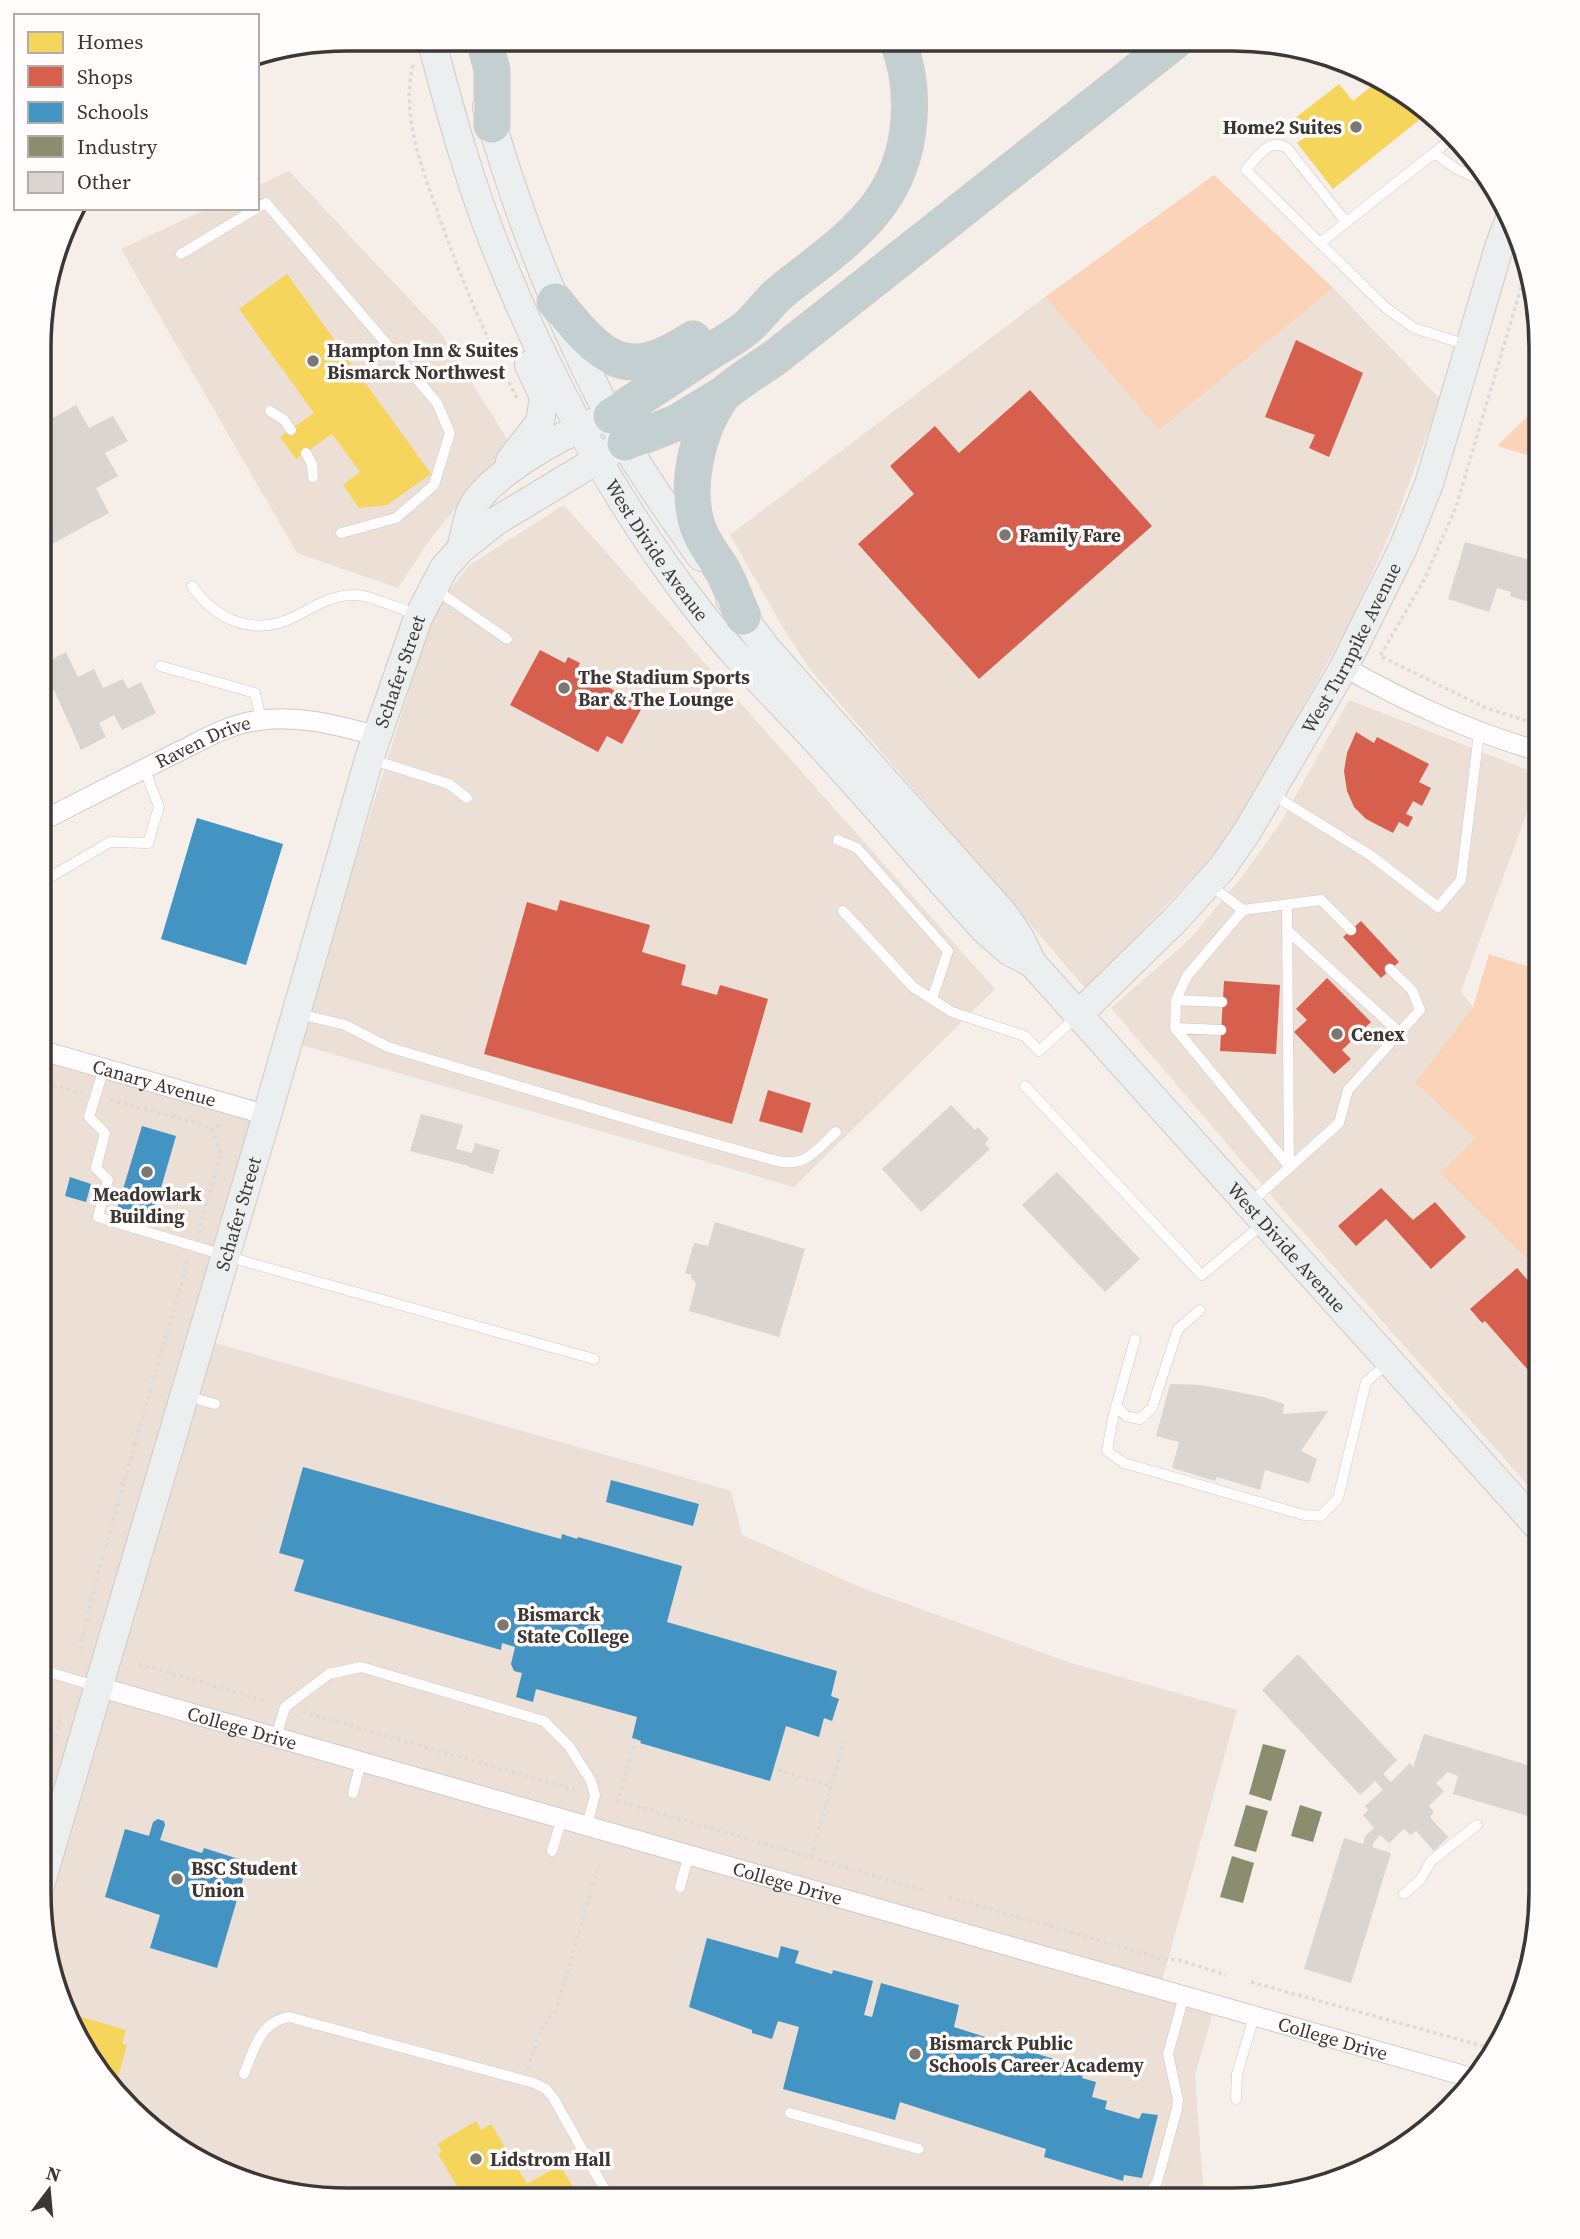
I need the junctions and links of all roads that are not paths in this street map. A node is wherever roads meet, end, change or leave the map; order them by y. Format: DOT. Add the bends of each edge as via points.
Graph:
graph roads {
  1 [pos="434,51"];
  2 [pos="470,51"];
  3 [pos="487,51"];
  4 [pos="901,51"];
  5 [pos="1162,51"];
  6 [pos="492,125"];
  7 [pos="1448,142"];
  8 [pos="1434,153"];
  9 [pos="1476,178"];
  10 [pos="259,207"];
  11 [pos="254,210"];
  12 [pos="1346,222"];
  13 [pos="1506,230"];
  14 [pos="1320,243"];
  15 [pos="181,254"];
  16 [pos="779,293"];
  17 [pos="555,301"];
  18 [pos="520,307"];
  19 [pos="1471,346"];
  20 [pos="722,395"];
  21 [pos="270,411"];
  22 [pos="291,429"];
  23 [pos="604,437"];
  24 [pos="306,453"];
  25 [pos="313,477"];
  26 [pos="489,486"];
  27 [pos="341,533"];
  28 [pos="461,549"];
  29 [pos="192,586"];
  30 [pos="434,588"];
  31 [pos="420,616"];
  32 [pos="743,617"];
  33 [pos="507,639"];
  34 [pos="160,666"];
  35 [pos="1344,667"];
  36 [pos="261,720"];
  37 [pos="1479,733"];
  38 [pos="373,748"];
  39 [pos="1529,748"];
  40 [pos="144,768"];
  41 [pos="1270,793"];
  42 [pos="467,798"];
  43 [pos="51,816"];
  44 [pos="838,840"];
  45 [pos="51,877"];
  46 [pos="1209,885"];
  47 [pos="1287,906"];
  48 [pos="1243,910"];
  49 [pos="843,911"];
  50 [pos="1287,930"];
  51 [pos="1351,930"];
  52 [pos="1032,963"];
  53 [pos="1390,969"];
  54 [pos="932,999"];
  55 [pos="1176,1000"];
  56 [pos="1222,1002"];
  57 [pos="295,1013"];
  58 [pos="1079,1014"];
  59 [pos="1175,1028"];
  60 [pos="1221,1030"];
  61 [pos="1400,1033"];
  62 [pos="51,1053"];
  63 [pos="104,1067"];
  64 [pos="1025,1086"];
  65 [pos="267,1115"];
  66 [pos="835,1132"];
  67 [pos="1289,1167"];
  68 [pos="1256,1214"];
  69 [pos="226,1256"];
  70 [pos="1200,1310"];
  71 [pos="1135,1339"];
  72 [pos="594,1359"];
  73 [pos="1389,1362"];
  74 [pos="184,1395"];
  75 [pos="215,1404"];
  76 [pos="1116,1405"];
  77 [pos="1529,1517"];
  78 [pos="51,1673"];
  79 [pos="99,1687"];
  80 [pos="275,1737"];
  81 [pos="361,1762"];
  82 [pos="353,1793"];
  83 [pos="562,1818"];
  84 [pos="587,1825"];
  85 [pos="1477,1825"];
  86 [pos="51,1846"];
  87 [pos="552,1851"];
  88 [pos="689,1854"];
  89 [pos="680,1887"];
  90 [pos="1404,1894"];
  91 [pos="1184,1996"];
  92 [pos="1254,2017"];
  93 [pos="244,2074"];
  94 [pos="1466,2076"];
  95 [pos="1236,2099"];
  96 [pos="790,2113"];
  97 [pos="919,2149"];
  98 [pos="604,2188"];
  99 [pos="1153,2188"];
  1 -- 18 [label="street, West Divide Avenue" via="477,195"];
  2 -- 6 [label="street, West Divide Avenue"];
  3 -- 6 [label="highway" via="492,70"];
  4 -- 16 [label="highway" via="908,71 910,103 905,148 890,190 836,250"];
  5 -- 20 [label="highway" via="788,348"];
  6 -- 17 [label="street, West Divide Avenue" via="522,220"];
  7 -- 8 [label="lane"];
  8 -- 9 [label="lane"];
  8 -- 12 [label="lane"];
  10 -- 27 [label="lane" via="266,202 437,403 450,433 434,485 396,518"];
  11 -- 15 [label="lane"];
  12 -- 14 [label="lane"];
  12 -- 14 [label="lane" via="1287,148 1270,145 1260,153 1246,170"];
  13 -- 19 [label="street, West Turnpike Avenue"];
  14 -- 19 [label="lane" via="1385,307 1414,328"];
  16 -- 17 [label="highway" via="742,306 677,350 642,363 626,363 598,349"];
  16 -- 23 [label="highway" via="746,328"];
  17 -- 23 [label="street, West Divide Avenue"];
  18 -- 23 [label="street, West Divide Avenue"];
  18 -- 26 [label="street" via="530,367 544,397 540,422"];
  19 -- 35 [label="street, West Turnpike Avenue" via="1415,522"];
  20 -- 23 [label="highway" via="676,423"];
  20 -- 32 [label="highway" via="698,450 692,500 700,532"];
  21 -- 22 [label="lane"];
  23 -- 26 [label="street, Schafer Street" via="523,461"];
  23 -- 28 [label="street, Schafer Street"];
  23 -- 32 [label="street, West Divide Avenue" via="661,500"];
  23 -- 52 [label="street, West Divide Avenue" via="661,558 734,655 985,930"];
  24 -- 25 [label="lane"];
  26 -- 28 [label="street, Schafer Street" via="473,505"];
  28 -- 30 [label="street, Schafer Street"];
  29 -- 31 [label="lane" via="223,616 257,627 356,594"];
  30 -- 31 [label="street, Schafer Street"];
  30 -- 33 [label="lane"];
  31 -- 38 [label="street, Schafer Street"];
  32 -- 52 [label="street, West Divide Avenue" via="1003,913"];
  34 -- 36 [label="lane" via="255,693"];
  35 -- 37 [label="street"];
  35 -- 41 [label="street, West Turnpike Avenue"];
  36 -- 38 [label="street, Raven Drive" via="315,721"];
  36 -- 40 [label="street, Raven Drive" via="227,728"];
  37 -- 39 [label="street"];
  37 -- 41 [label="lane" via="1461,880 1438,907 1370,855"];
  38 -- 42 [label="lane" via="449,784"];
  38 -- 57 [label="street, Schafer Street"];
  40 -- 43 [label="street, Raven Drive"];
  40 -- 45 [label="lane" via="159,807 148,843 110,842"];
  41 -- 46 [label="street, West Turnpike Avenue"];
  44 -- 54 [label="lane" via="857,848 948,951"];
  46 -- 48 [label="lane"];
  46 -- 58 [label="street, West Turnpike Avenue"];
  47 -- 48 [label="lane"];
  47 -- 50 [label="lane"];
  47 -- 51 [label="lane" via="1321,900"];
  48 -- 55 [label="lane" via="1187,976"];
  49 -- 54 [label="lane" via="913,987"];
  50 -- 61 [label="lane"];
  50 -- 67 [label="lane" via="1282,1033"];
  52 -- 58 [label="street, West Divide Avenue"];
  53 -- 61 [label="lane" via="1412,990 1420,1010"];
  54 -- 58 [label="lane" via="952,1012 1024,1036 1039,1051"];
  55 -- 56 [label="lane"];
  55 -- 59 [label="lane"];
  57 -- 65 [label="street, Schafer Street"];
  57 -- 66 [label="lane" via="345,1026 401,1051 777,1161 808,1159"];
  58 -- 68 [label="street, West Divide Avenue"];
  59 -- 60 [label="lane"];
  59 -- 67 [label="lane"];
  61 -- 67 [label="lane" via="1348,1090 1339,1124"];
  62 -- 63 [label="street, Canary Avenue"];
  63 -- 65 [label="street, Canary Avenue"];
  63 -- 69 [label="lane" via="89,1117 105,1133 96,1168 108,1180 98,1217"];
  64 -- 68 [label="lane" via="1202,1275"];
  65 -- 69 [label="street, Schafer Street"];
  67 -- 68 [label="lane"];
  68 -- 73 [label="street, West Divide Avenue"];
  69 -- 72 [label="lane"];
  69 -- 74 [label="street, Schafer Street"];
  70 -- 76 [label="lane" via="1178,1329 1152,1408 1140,1419 1126,1416"];
  71 -- 76 [label="lane"];
  73 -- 76 [label="lane" via="1366,1382 1338,1498 1321,1516 1124,1463 1107,1451"];
  73 -- 77 [label="street, West Divide Avenue"];
  74 -- 75 [label="lane"];
  74 -- 79 [label="street, Schafer Street"];
  78 -- 79 [label="lane"];
  79 -- 80 [label="street, College Drive"];
  79 -- 86 [label="street, Schafer Street"];
  80 -- 81 [label="street, College Drive"];
  80 -- 84 [label="lane" via="285,1707 330,1674 361,1667 544,1721 569,1746 591,1781 595,1795"];
  81 -- 82 [label="lane"];
  81 -- 83 [label="street, College Drive"];
  83 -- 84 [label="street, College Drive"];
  83 -- 87 [label="lane"];
  84 -- 88 [label="street, College Drive"];
  85 -- 90 [label="lane" via="1431,1861 1421,1879"];
  88 -- 89 [label="lane"];
  88 -- 91 [label="street, College Drive"];
  91 -- 92 [label="street, College Drive"];
  91 -- 99 [label="lane" via="1168,2054 1177,2109"];
  92 -- 94 [label="street, College Drive"];
  92 -- 95 [label="lane" via="1237,2074"];
  93 -- 98 [label="lane" via="262,2032 289,2017 534,2083 554,2099"];
  96 -- 97 [label="lane"];
}
